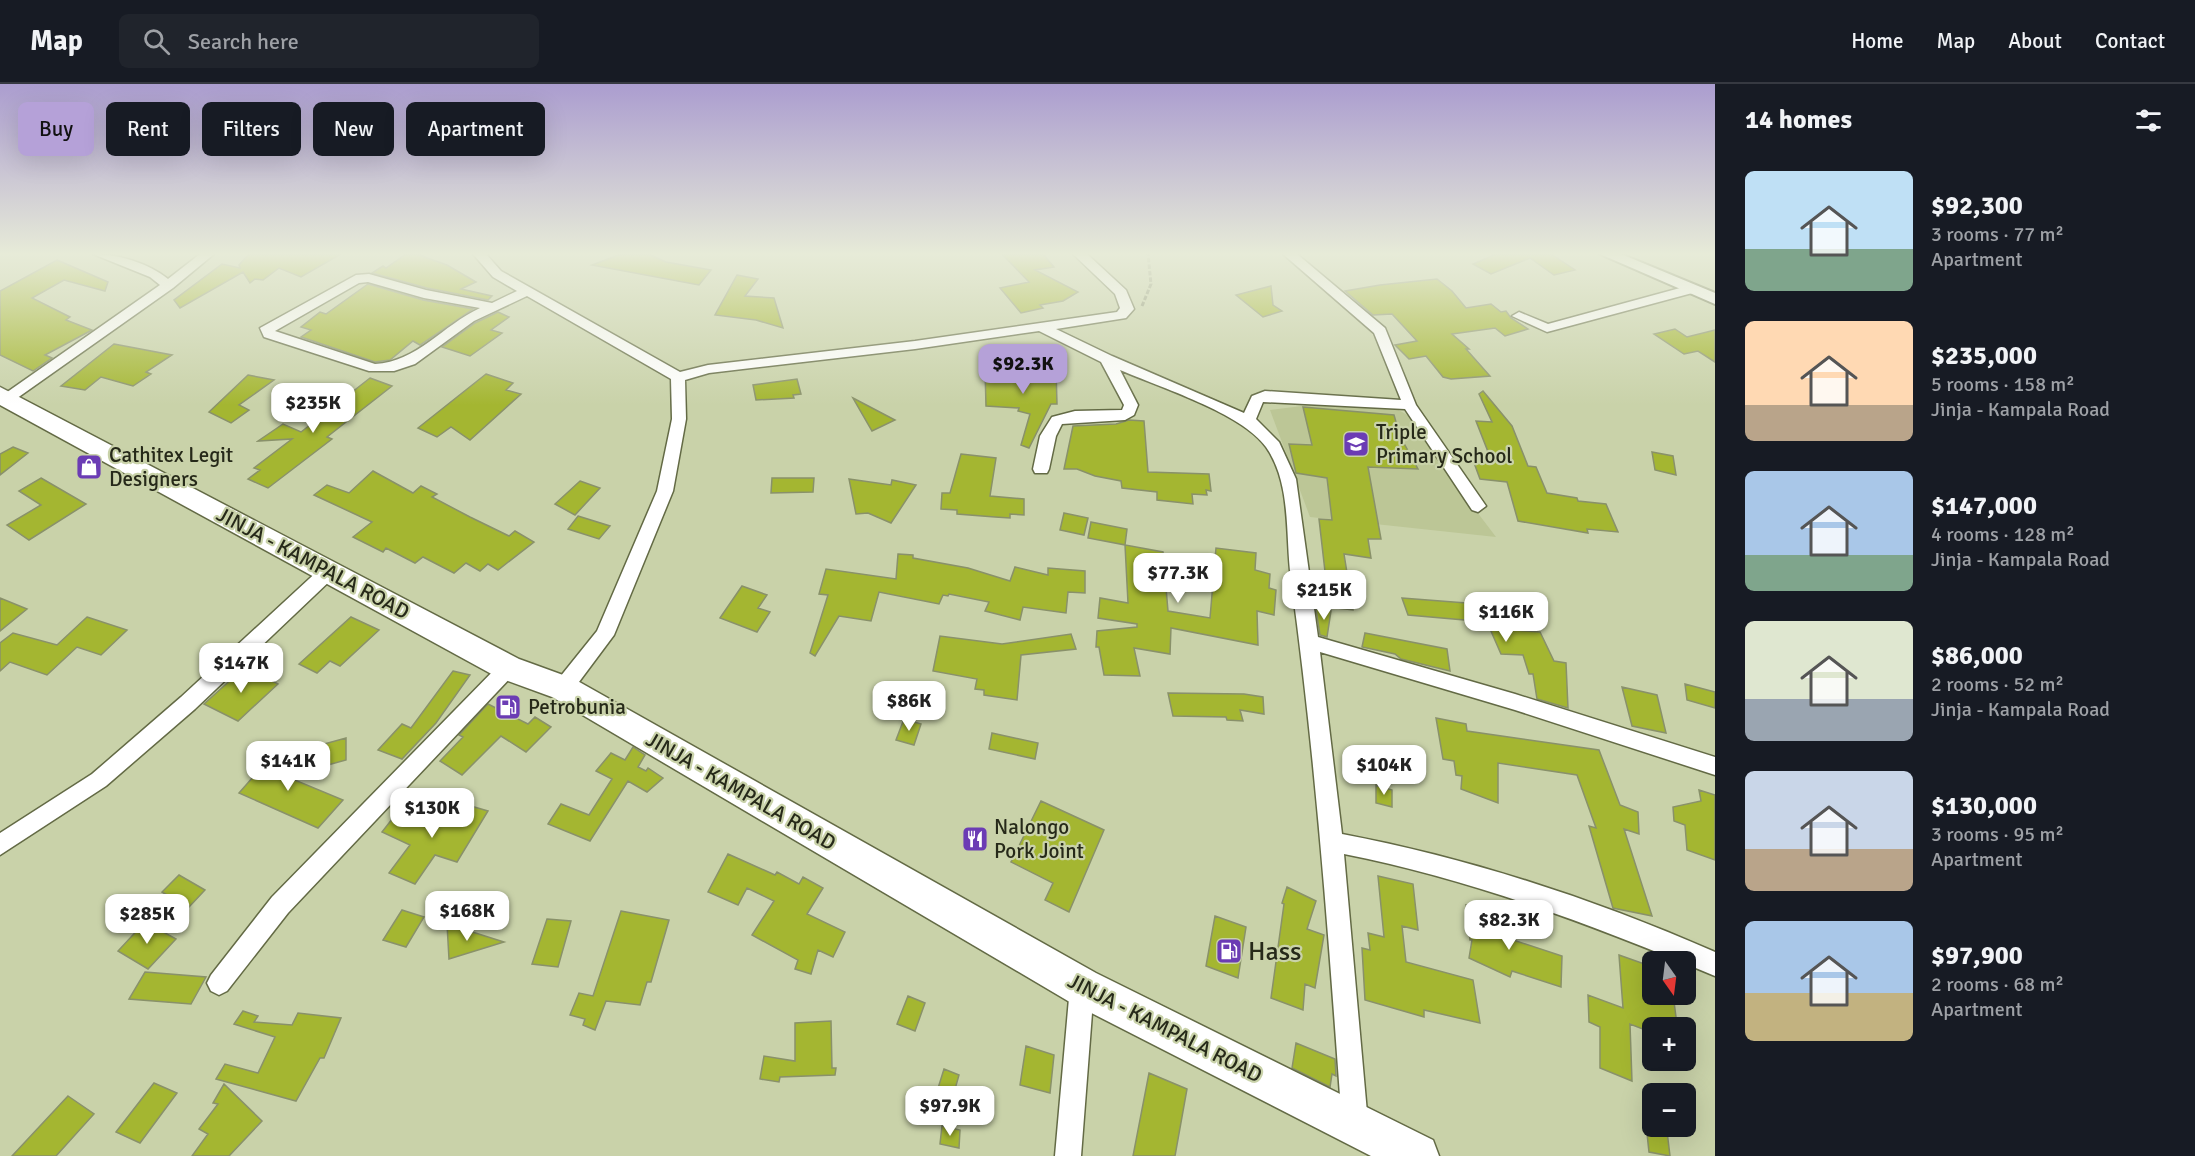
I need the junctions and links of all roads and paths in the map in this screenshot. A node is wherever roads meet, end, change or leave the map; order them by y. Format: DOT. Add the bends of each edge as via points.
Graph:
graph roads {
  1 [pos="140,304"];
  2 [pos="310,304"];
  3 [pos="479,304"];
  4 [pos="495,304"];
  5 [pos="551,304"];
  6 [pos="1125,304"];
  7 [pos="1143,304"];
  8 [pos="1348,304"];
  9 [pos="1632,304"];
  10 [pos="490,306"];
  11 [pos="1127,309"];
  12 [pos="1519,316"];
  13 [pos="1040,326"];
  14 [pos="1107,359"];
  15 [pos="678,377"];
  16 [pos="4,396"];
  17 [pos="1409,405"];
  18 [pos="1248,420"];
  19 [pos="1041,469"];
  20 [pos="1478,506"];
  21 [pos="328,572"];
  22 [pos="1309,641"];
  23 [pos="508,668"];
  24 [pos="563,688"];
  25 [pos="1715,766"];
  26 [pos="1332,842"];
  27 [pos="0,845"];
  28 [pos="1715,964"];
  29 [pos="219,983"];
  30 [pos="1082,987"];
  31 [pos="1355,1126"];
  32 [pos="1385,1148"];
  33 [pos="1068,1156"];
  34 [pos="1418,1156"];
  1 -- 16 [label="street"];
  2 -- 10 [label="street" via="267,328 268,334 375,368 410,361"];
  3 -- 10 [label="street"];
  4 -- 10 [label="street"];
  5 -- 15 [label="street"];
  6 -- 11 [label="street"];
  7 -- 11 [label="path"];
  8 -- 17 [label="street" via="1380,331"];
  9 -- 12 [label="street" via="1547,328"];
  11 -- 13 [label="street" via="1112,317"];
  13 -- 14 [label="street"];
  13 -- 15 [label="street" via="708,369"];
  14 -- 18 [label="street"];
  14 -- 19 [label="street" via="1131,405 1129,412 1057,420 1047,436"];
  15 -- 24 [label="street" via="679,419 665,491 605,635"];
  16 -- 21 [label="highway, JINJA - KAMPALA ROAD"];
  17 -- 18 [label="street" via="1265,396 1257,399"];
  17 -- 20 [label="street"];
  18 -- 22 [label="street" via="1274,446 1289,481"];
  21 -- 23 [label="highway, JINJA - KAMPALA ROAD"];
  21 -- 27 [label="street" via="99,780"];
  22 -- 25 [label="street"];
  22 -- 26 [label="street"];
  23 -- 24 [label="highway, JINJA - KAMPALA ROAD"];
  23 -- 29 [label="street" via="280,905"];
  24 -- 30 [label="highway, JINJA - KAMPALA ROAD"];
  26 -- 28 [label="street" via="1421,860 1501,884 1660,939"];
  26 -- 31 [label="street"];
  30 -- 31 [label="highway, JINJA - KAMPALA ROAD"];
  30 -- 33 [label="street"];
  31 -- 32 [label="highway, JINJA - KAMPALA ROAD"];
  32 -- 34 [label="highway, JINJA - KAMPALA ROAD"];
}
